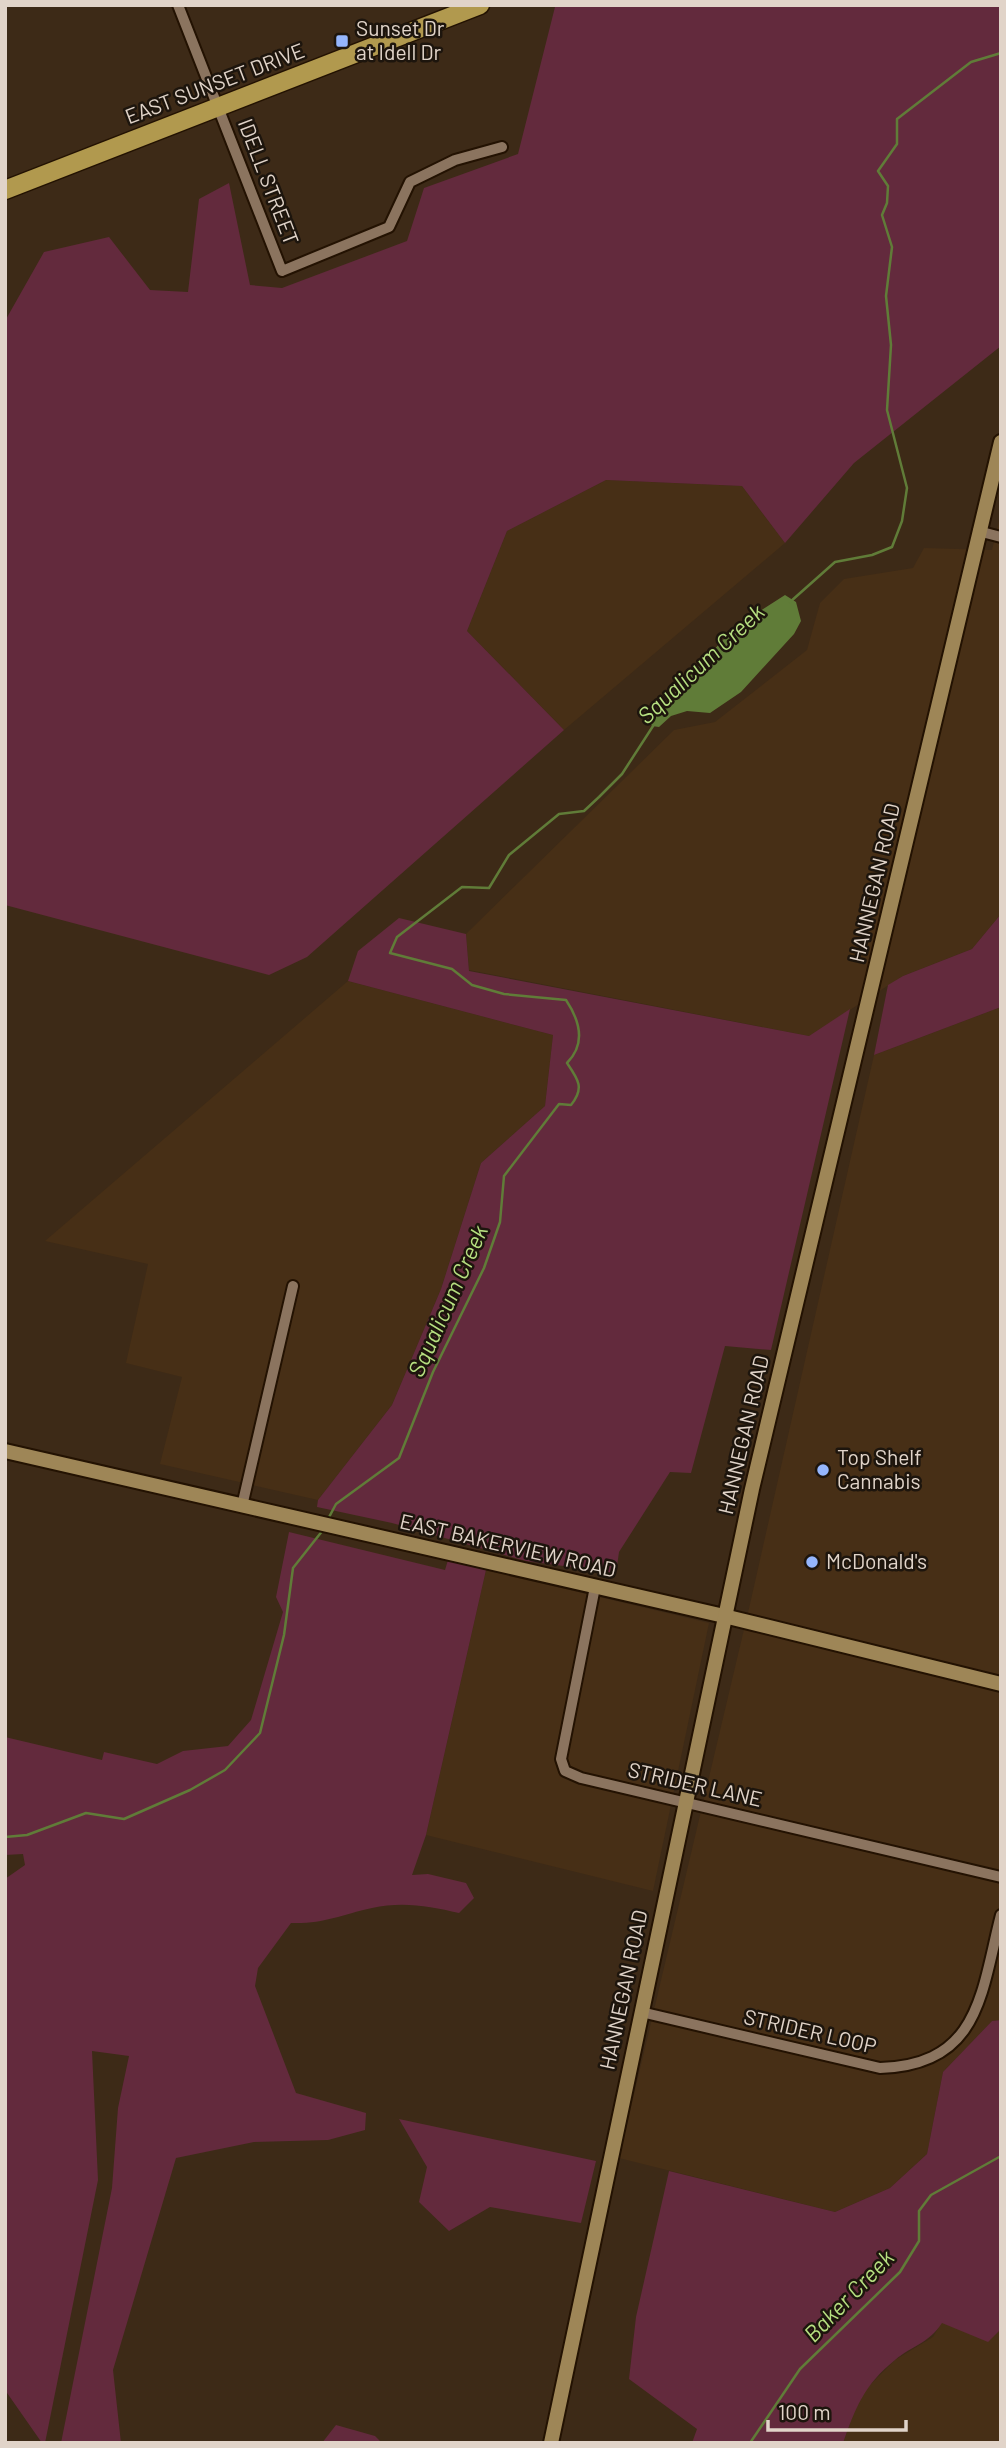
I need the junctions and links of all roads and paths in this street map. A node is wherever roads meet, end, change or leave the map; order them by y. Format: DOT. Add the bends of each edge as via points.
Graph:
graph roads {
  1 [pos="178,5"];
  2 [pos="480,5"];
  3 [pos="218,107"];
  4 [pos="502,148"];
  5 [pos="5,190"];
  6 [pos="1001,442"];
  7 [pos="978,531"];
  8 [pos="1001,537"];
  9 [pos="293,1286"];
  10 [pos="5,1451"];
  11 [pos="242,1506"];
  12 [pos="595,1587"];
  13 [pos="724,1616"];
  14 [pos="1001,1684"];
  15 [pos="684,1802"];
  16 [pos="1001,1877"];
  17 [pos="1001,1915"];
  18 [pos="641,2012"];
  19 [pos="551,2443"];
  1 -- 3 [label="street, IDELL STREET"];
  2 -- 3 [label="main road, EAST SUNSET DRIVE"];
  3 -- 4 [label="street, IDELL STREET" via="282,271 389,227 410,182 455,160"];
  3 -- 5 [label="main road, EAST SUNSET DRIVE"];
  6 -- 7 [label="main road, HANNEGAN ROAD"];
  7 -- 8 [label="street"];
  7 -- 13 [label="main road, HANNEGAN ROAD"];
  9 -- 11 [label="street"];
  10 -- 11 [label="main road, EAST BAKERVIEW ROAD"];
  11 -- 12 [label="main road, EAST BAKERVIEW ROAD"];
  12 -- 13 [label="main road, EAST BAKERVIEW ROAD"];
  12 -- 15 [label="street, STRIDER LANE" via="561,1766 581,1778"];
  13 -- 14 [label="main road, EAST BAKERVIEW ROAD"];
  13 -- 15 [label="main road, HANNEGAN ROAD"];
  15 -- 16 [label="street, STRIDER LANE"];
  15 -- 18 [label="main road, HANNEGAN ROAD"];
  17 -- 18 [label="street, STRIDER LOOP" via="973,2020 948,2048 908,2067 880,2068"];
  18 -- 19 [label="main road, HANNEGAN ROAD"];
}
